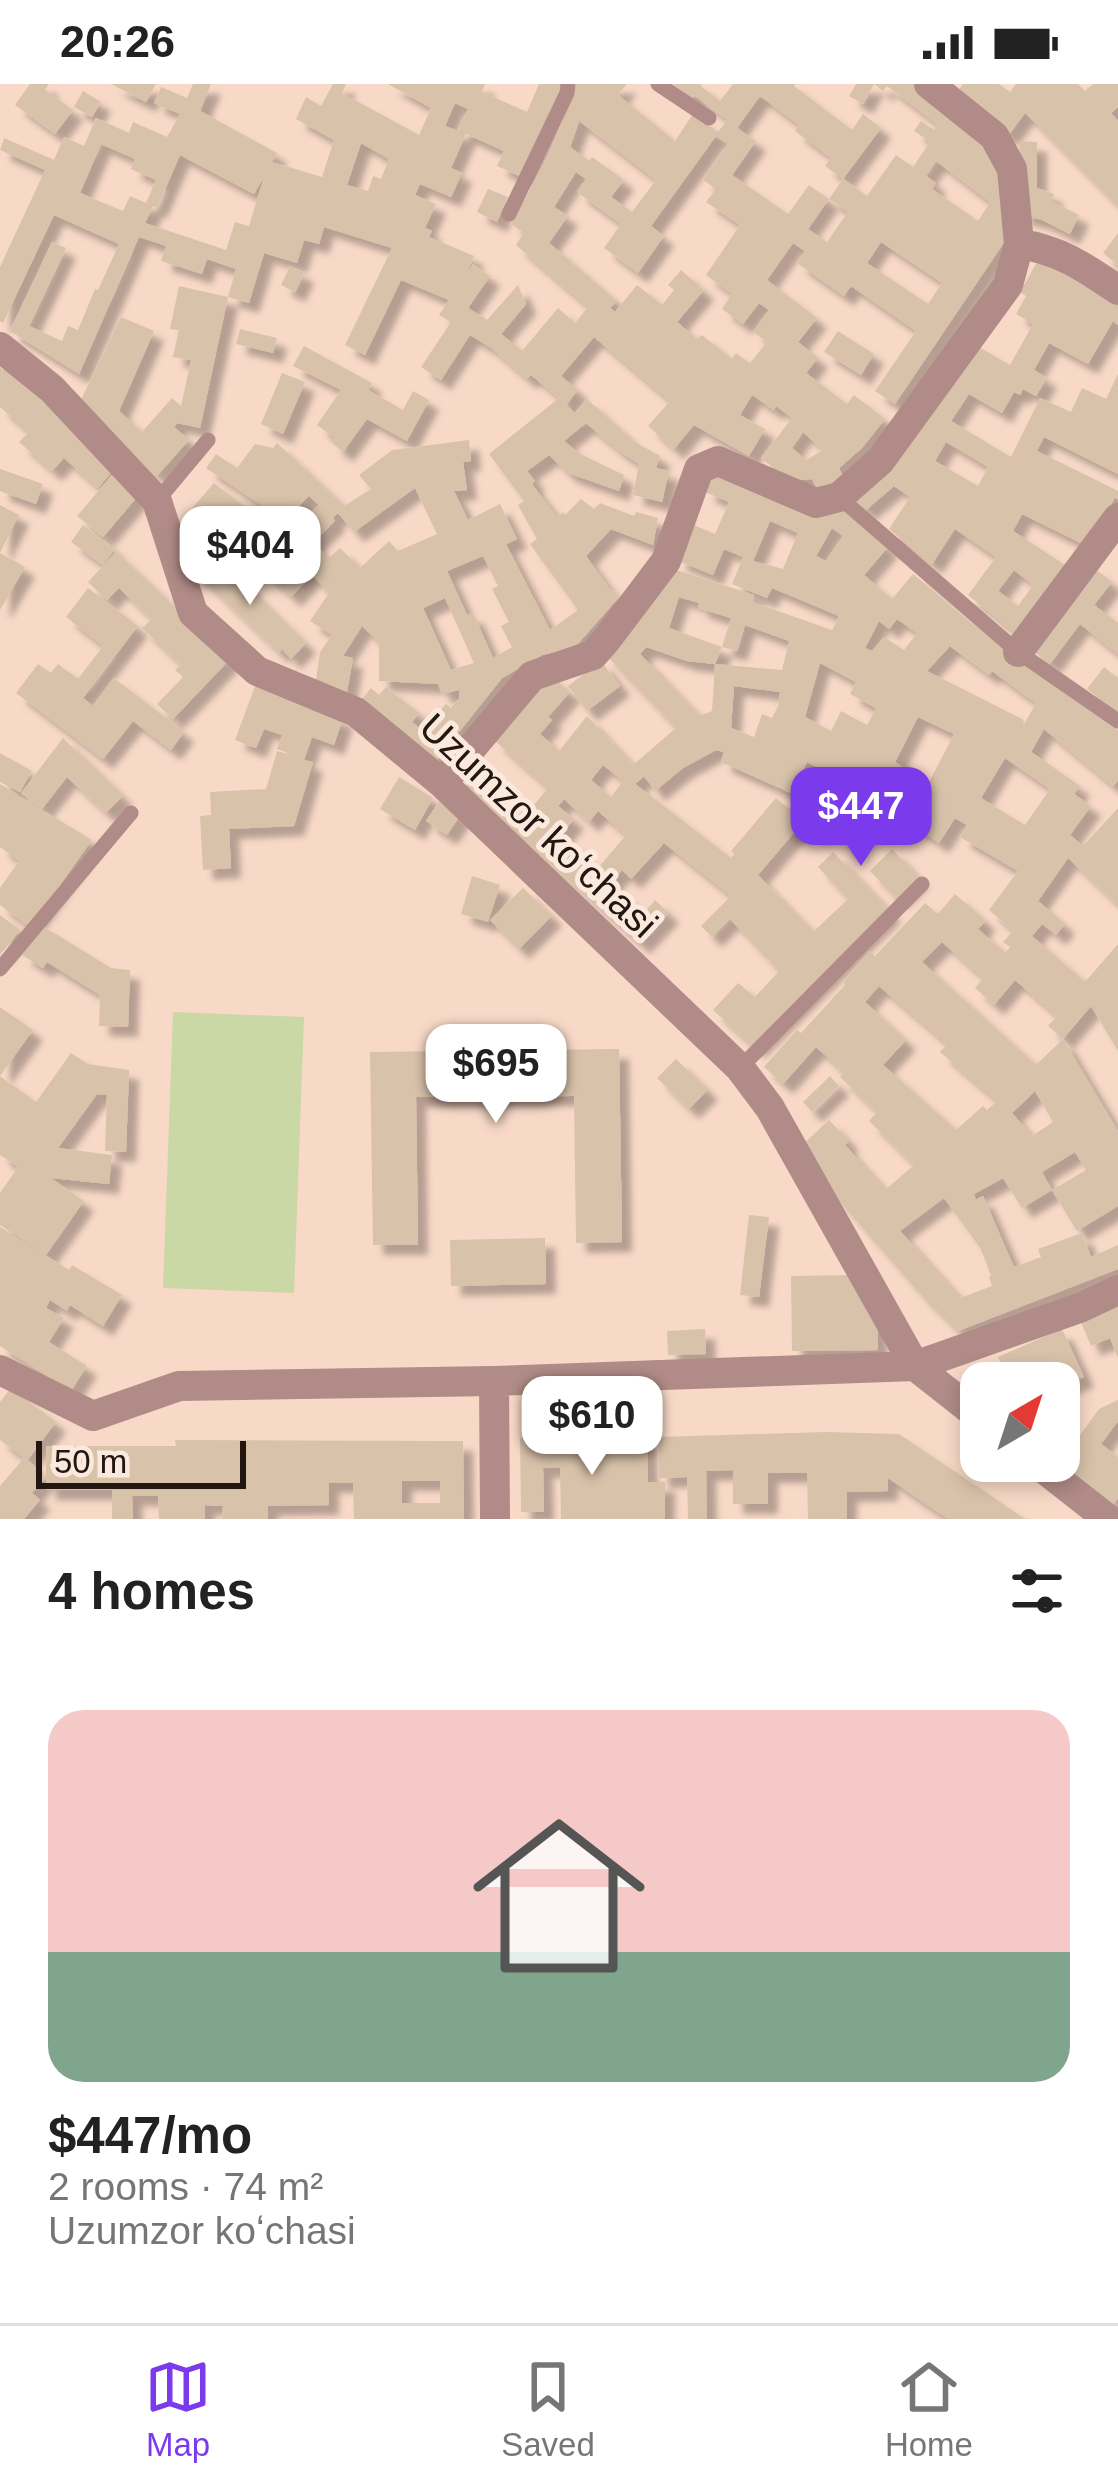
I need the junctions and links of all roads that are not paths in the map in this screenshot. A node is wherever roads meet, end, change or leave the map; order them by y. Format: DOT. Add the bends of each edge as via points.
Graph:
graph roads {
  1 [pos="568,84"];
  2 [pos="658,84"];
  3 [pos="929,84"];
  4 [pos="709,118"];
  5 [pos="509,214"];
  6 [pos="1019,244"];
  7 [pos="1118,290"];
  8 [pos="0,347"];
  9 [pos="208,440"];
  10 [pos="839,497"];
  11 [pos="158,501"];
  12 [pos="1118,518"];
  13 [pos="1018,652"];
  14 [pos="1118,722"];
  15 [pos="442,783"];
  16 [pos="131,813"];
  17 [pos="922,884"];
  18 [pos="0,969"];
  19 [pos="740,1068"];
  20 [pos="1118,1290"];
  21 [pos="915,1366"];
  22 [pos="0,1370"];
  23 [pos="494,1381"];
  24 [pos="960,1401"];
  25 [pos="1058,1482"];
  26 [pos="1094,1514"];
  27 [pos="495,1519"];
  1 -- 5 [label="lane"];
  2 -- 4 [label="lane"];
  3 -- 6 [label="street" via="994,136 1012,169"];
  6 -- 7 [label="street" via="1078,262"];
  6 -- 10 [label="street" via="1008,285 880,461"];
  8 -- 11 [label="street, Uzumzor koʻchasi" via="52,389"];
  9 -- 11 [label="lane"];
  10 -- 13 [label="lane"];
  10 -- 15 [label="street" via="816,503 718,460 699,470 667,561 607,639 593,655 532,676"];
  11 -- 15 [label="street, Uzumzor koʻchasi" via="193,613 257,671 356,712"];
  12 -- 13 [label="street"];
  13 -- 14 [label="lane"];
  15 -- 19 [label="street, Uzumzor koʻchasi"];
  16 -- 18 [label="lane"];
  17 -- 19 [label="lane"];
  19 -- 21 [label="street, Uzumzor koʻchasi"];
  20 -- 21 [label="street"];
  21 -- 23 [label="street"];
  21 -- 24 [label="street, Uzumzor koʻchasi"];
  22 -- 23 [label="street" via="93,1416 179,1386"];
  23 -- 27 [label="street"];
  25 -- 26 [label="street"];
}
